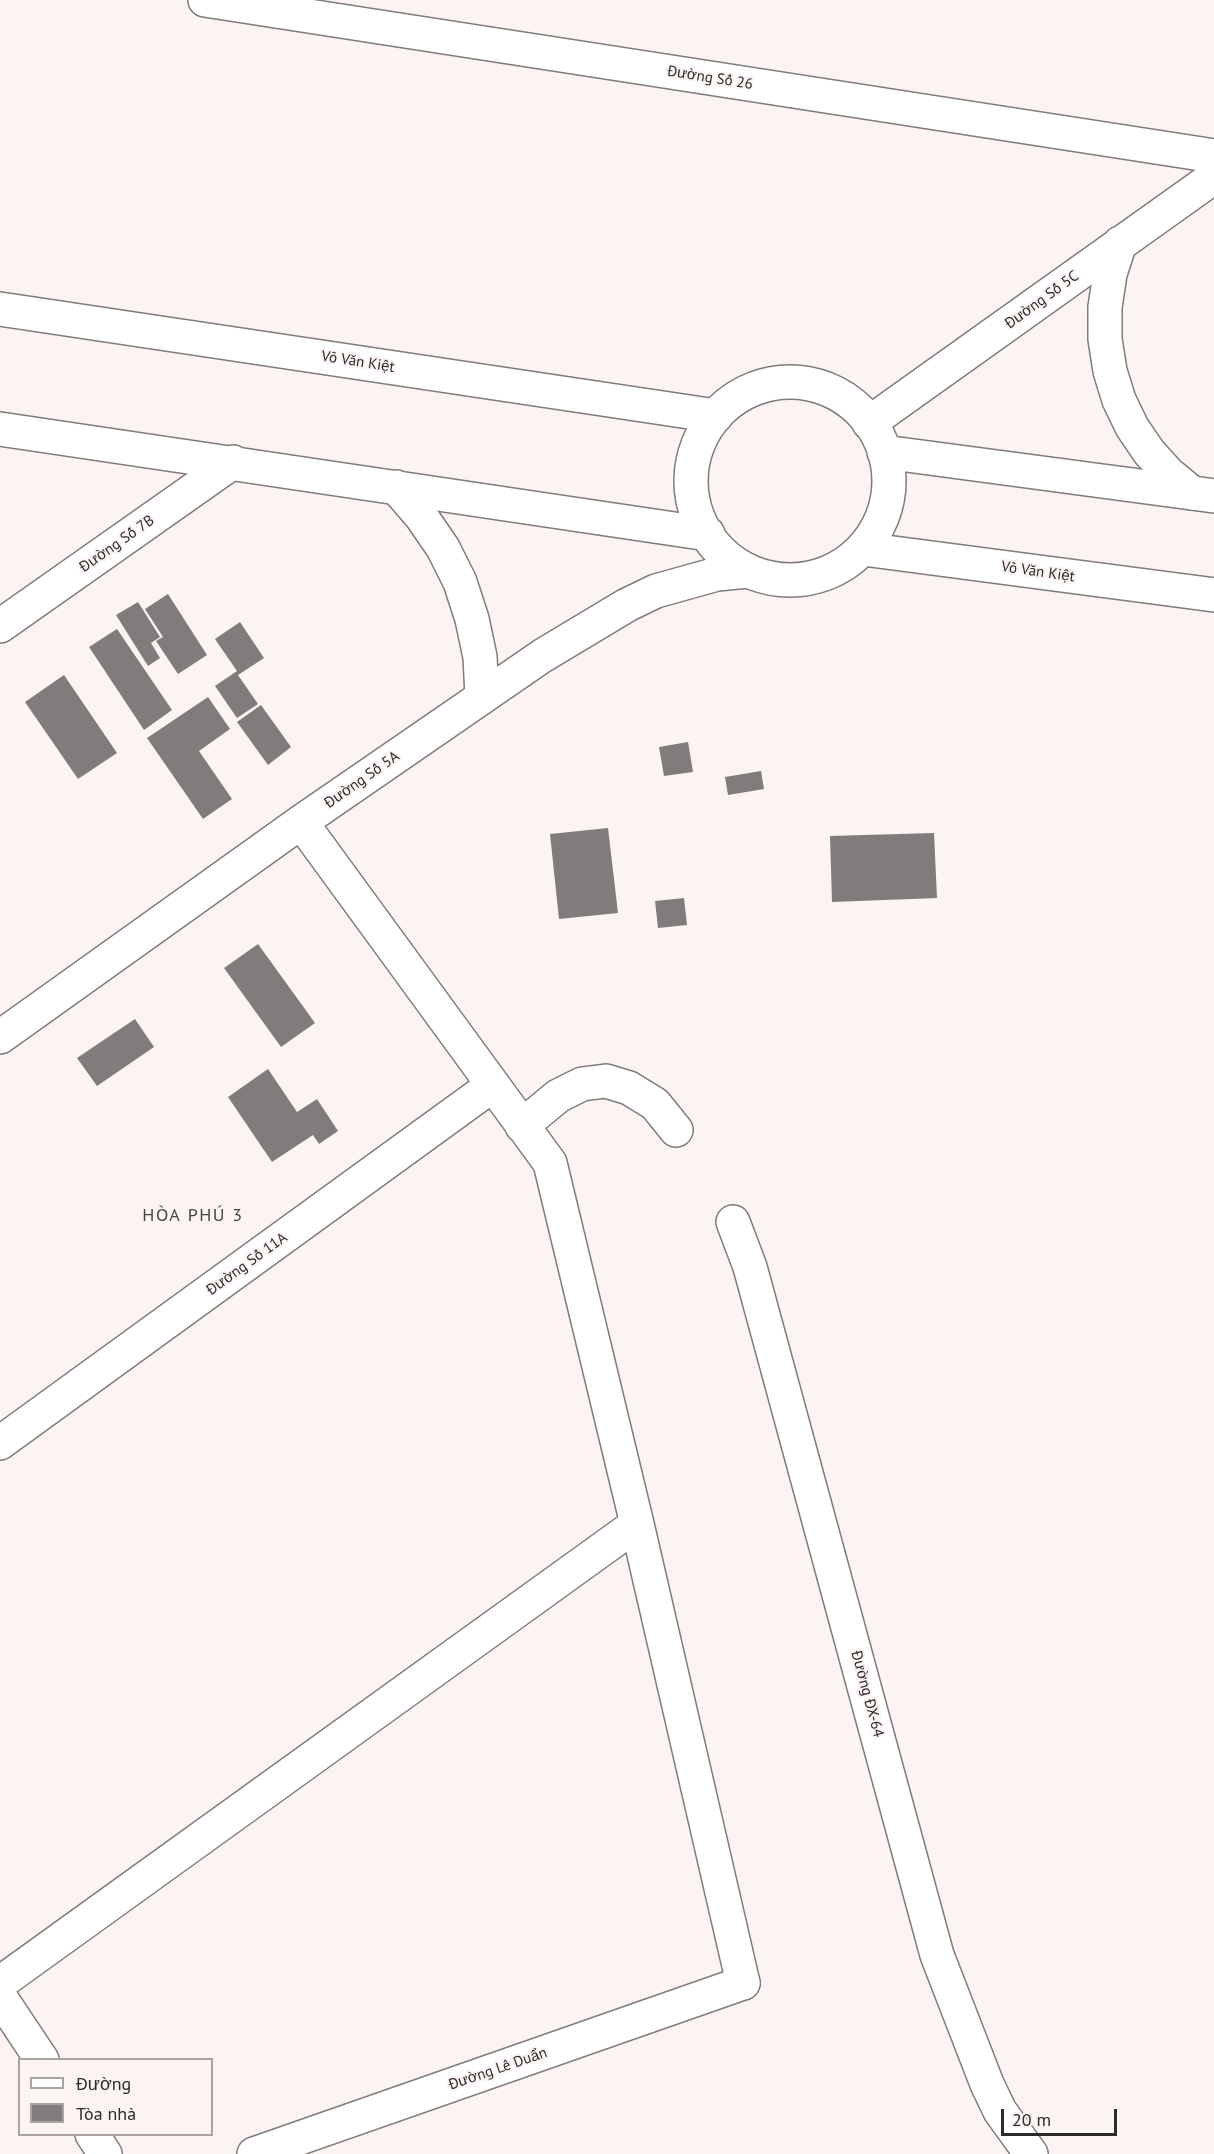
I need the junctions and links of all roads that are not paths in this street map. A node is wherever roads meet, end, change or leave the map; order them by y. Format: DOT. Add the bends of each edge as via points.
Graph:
graph roads {
  1 [pos="221,1"];
  2 [pos="1214,156"];
  3 [pos="1214,177"];
  4 [pos="1120,243"];
  5 [pos="0,309"];
  6 [pos="716,416"];
  7 [pos="869,423"];
  8 [pos="0,429"];
  9 [pos="884,452"];
  10 [pos="233,462"];
  11 [pos="396,487"];
  12 [pos="1203,495"];
  13 [pos="708,534"];
  14 [pos="863,549"];
  15 [pos="748,571"];
  16 [pos="1214,595"];
  17 [pos="0,626"];
  18 [pos="482,696"];
  19 [pos="301,822"];
  20 [pos="0,1037"];
  21 [pos="493,1085"];
  22 [pos="522,1126"];
  23 [pos="676,1130"];
  24 [pos="733,1222"];
  25 [pos="0,1443"];
  26 [pos="637,1524"];
  27 [pos="0,1983"];
  28 [pos="0,1997"];
  29 [pos="41,2058"];
  30 [pos="93,2136"];
  31 [pos="105,2154"];
  32 [pos="254,2154"];
  33 [pos="1031,2154"];
  1 -- 2 [label="street, Đường Số 26"];
  3 -- 4 [label="street, Đường Số 5C"];
  4 -- 7 [label="street, Đường Số 5C"];
  4 -- 12 [label="street" via="1105,307 1105,339 1119,400 1143,444 1169,474"];
  5 -- 6 [label="street, Võ Văn Kiệt"];
  6 -- 7 [label="street" via="731,400 762,385 796,382 830,390 858,408"];
  6 -- 13 [label="street" via="707,425 693,456 690,490 700,523"];
  7 -- 9 [label="street"];
  8 -- 10 [label="street"];
  9 -- 12 [label="street"];
  9 -- 14 [label="street" via="889,493 880,523"];
  10 -- 11 [label="street"];
  10 -- 17 [label="street, Đường Số 7B"];
  11 -- 13 [label="street"];
  11 -- 18 [label="street" via="443,548 460,582 480,657"];
  13 -- 15 [label="street" via="720,551"];
  14 -- 15 [label="street" via="838,567 809,578 778,579"];
  14 -- 16 [label="street, Võ Văn Kiệt"];
  15 -- 18 [label="street, Đường Số 5A" via="717,574 656,591 542,656"];
  18 -- 19 [label="street, Đường Số 5A"];
  19 -- 20 [label="street, Đường Số 5A"];
  19 -- 21 [label="street"];
  21 -- 22 [label="street"];
  21 -- 25 [label="street, Đường Số 11A"];
  22 -- 23 [label="street" via="558,1096 582,1084 606,1081 629,1088 655,1104"];
  22 -- 26 [label="street" via="550,1163"];
  24 -- 33 [label="street, Đường ĐX-64" via="753,1278 938,1955 987,2084"];
  26 -- 27 [label="street"];
  26 -- 32 [label="street, Đường Lê Duẩn" via="743,1983"];
  28 -- 29 [label="street"];
  30 -- 31 [label="street"];
}
